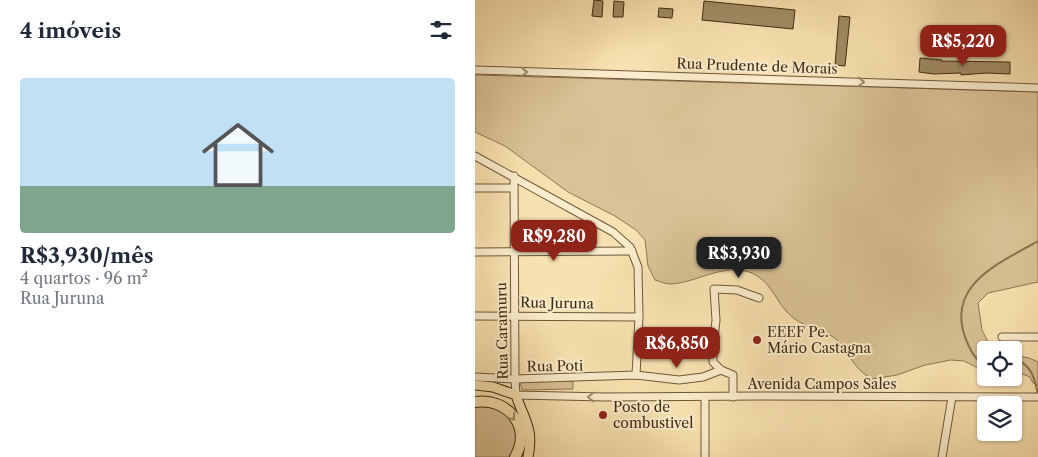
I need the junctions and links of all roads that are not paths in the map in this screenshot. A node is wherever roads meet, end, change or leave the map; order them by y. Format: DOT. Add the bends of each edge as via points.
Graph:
graph roads {
  1 [pos="475,70"];
  2 [pos="1038,88"];
  3 [pos="475,156"];
  4 [pos="514,176"];
  5 [pos="475,188"];
  6 [pos="513,188"];
  7 [pos="633,251"];
  8 [pos="475,252"];
  9 [pos="513,252"];
  10 [pos="759,298"];
  11 [pos="515,315"];
  12 [pos="475,316"];
  13 [pos="639,317"];
  14 [pos="1002,337"];
  15 [pos="1038,337"];
  16 [pos="721,370"];
  17 [pos="636,375"];
  18 [pos="475,377"];
  19 [pos="515,379"];
  20 [pos="475,386"];
  21 [pos="516,395"];
  22 [pos="705,397"];
  23 [pos="733,397"];
  24 [pos="952,397"];
  25 [pos="1035,397"];
  26 [pos="475,402"];
  27 [pos="515,457"];
  28 [pos="528,457"];
  29 [pos="705,457"];
  30 [pos="941,457"];
  1 -- 2 [label="street, Rua Prudente de Morais, one-way"];
  3 -- 4 [label="street"];
  4 -- 6 [label="street, Rua Caramuru"];
  4 -- 7 [label="street" via="613,232"];
  5 -- 6 [label="street"];
  6 -- 9 [label="street, Rua Caramuru"];
  7 -- 9 [label="street"];
  7 -- 13 [label="street" via="638,267"];
  8 -- 9 [label="street"];
  9 -- 11 [label="street, Rua Caramuru"];
  10 -- 16 [label="street" via="737,290 714,289 713,359 714,365"];
  11 -- 12 [label="street, Rua Juruna"];
  11 -- 13 [label="street, Rua Juruna"];
  11 -- 19 [label="street, Rua Caramuru"];
  13 -- 17 [label="street"];
  14 -- 15 [label="street"];
  16 -- 17 [label="street, Rua Poti" via="688,380"];
  16 -- 23 [label="street" via="733,375"];
  17 -- 19 [label="street, Rua Poti"];
  18 -- 19 [label="street, Rua Poti"];
  19 -- 21 [label="street, Rua Caramuru"];
  20 -- 21 [label="main road" via="493,387"];
  22 -- 21 [label="street, Avenida Campos Sales, one-way"];
  21 -- 28 [label="main road" via="529,428"];
  22 -- 23 [label="street, Avenida Campos Sales"];
  22 -- 29 [label="street"];
  23 -- 24 [label="street, Avenida Campos Sales"];
  24 -- 25 [label="street, Avenida Campos Sales"];
  24 -- 30 [label="street"];
  26 -- 27 [label="highway, one-way" via="498,403 511,413 520,434"];
}
